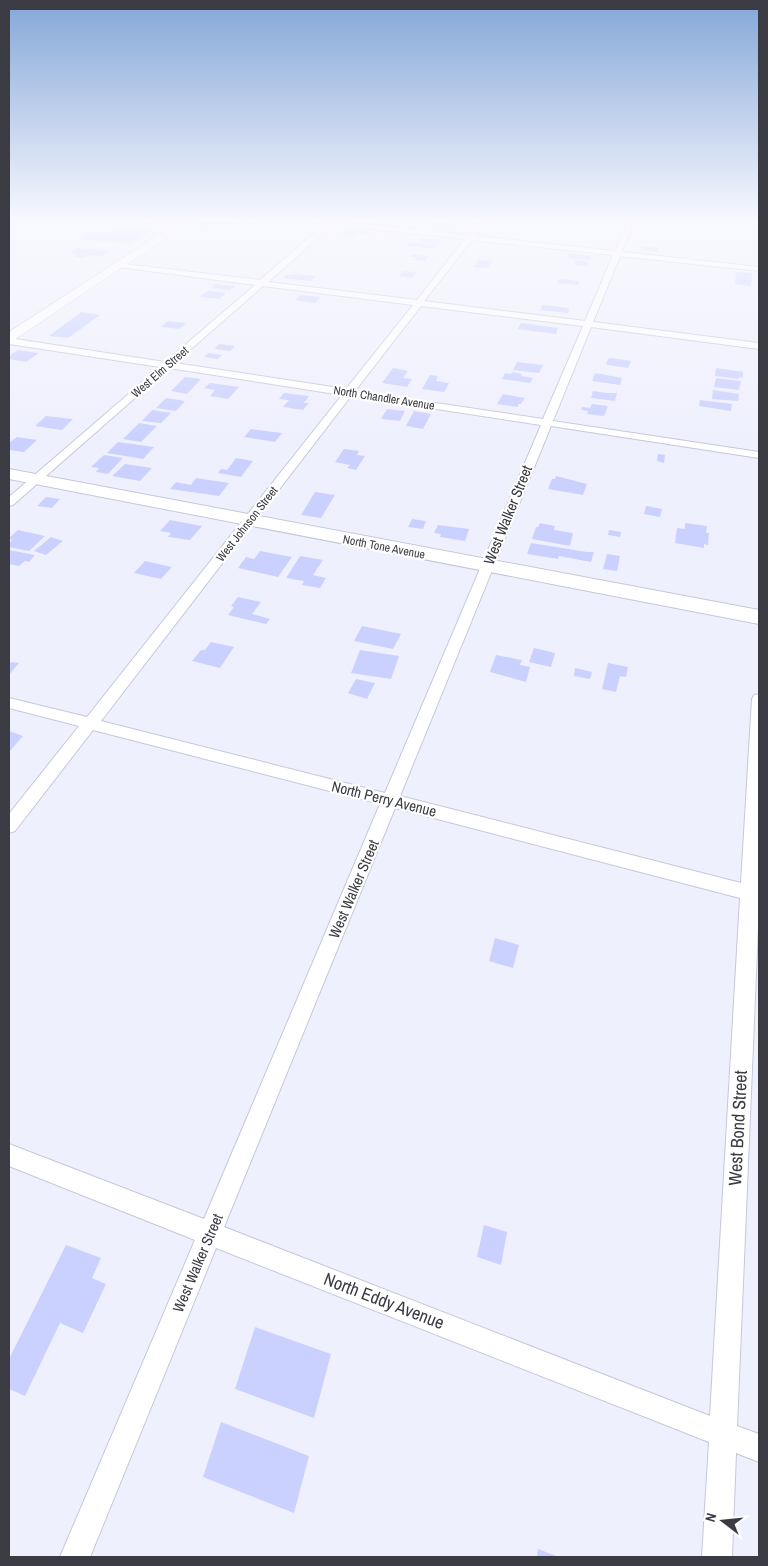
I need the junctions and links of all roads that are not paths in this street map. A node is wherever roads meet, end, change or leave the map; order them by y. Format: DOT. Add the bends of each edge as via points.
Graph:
graph roads {
  1 [pos="75,294"];
  2 [pos="249,294"];
  3 [pos="348,294"];
  4 [pos="424,294"];
  5 [pos="600,294"];
  6 [pos="417,303"];
  7 [pos="587,324"];
  8 [pos="9,337"];
  9 [pos="9,341"];
  10 [pos="759,346"];
  11 [pos="168,365"];
  12 [pos="348,392"];
  13 [pos="546,422"];
  14 [pos="759,455"];
  15 [pos="9,474"];
  16 [pos="36,480"];
  17 [pos="9,503"];
  18 [pos="250,521"];
  19 [pos="487,566"];
  20 [pos="759,617"];
  21 [pos="759,699"];
  22 [pos="9,703"];
  23 [pos="90,724"];
  24 [pos="391,800"];
  25 [pos="9,826"];
  26 [pos="755,894"];
  27 [pos="9,1155"];
  28 [pos="210,1234"];
  29 [pos="723,1434"];
  30 [pos="759,1448"];
  31 [pos="75,1557"];
  32 [pos="717,1557"];
  1 -- 8 [label="street"];
  2 -- 11 [label="street, West Elm Street"];
  3 -- 6 [label="street"];
  4 -- 6 [label="street, West Johnson Street"];
  5 -- 7 [label="street, West Walker Street"];
  6 -- 7 [label="street"];
  6 -- 12 [label="street, West Johnson Street"];
  7 -- 10 [label="street"];
  7 -- 13 [label="street, West Walker Street"];
  9 -- 11 [label="street, North Chandler Avenue"];
  11 -- 12 [label="street, North Chandler Avenue"];
  11 -- 16 [label="street, West Elm Street"];
  12 -- 13 [label="street, North Chandler Avenue"];
  12 -- 18 [label="street, West Johnson Street"];
  13 -- 14 [label="street, North Chandler Avenue"];
  13 -- 19 [label="street, West Walker Street"];
  15 -- 16 [label="main road, North Tone Avenue"];
  16 -- 17 [label="street, West Elm Street"];
  16 -- 18 [label="main road, North Tone Avenue"];
  18 -- 19 [label="main road, North Tone Avenue"];
  18 -- 23 [label="street, West Johnson Street"];
  19 -- 20 [label="main road, North Tone Avenue"];
  19 -- 24 [label="street, West Walker Street"];
  21 -- 26 [label="street, West Bond Street"];
  22 -- 23 [label="street, North Perry Avenue"];
  23 -- 24 [label="street, North Perry Avenue"];
  23 -- 25 [label="street, West Johnson Street"];
  24 -- 26 [label="street, North Perry Avenue"];
  24 -- 28 [label="street, West Walker Street"];
  26 -- 29 [label="street, West Bond Street"];
  27 -- 28 [label="street, North Eddy Avenue"];
  28 -- 29 [label="street, North Eddy Avenue"];
  28 -- 31 [label="street, West Walker Street"];
  29 -- 30 [label="street, North Eddy Avenue"];
  29 -- 32 [label="street, West Bond Street"];
}
